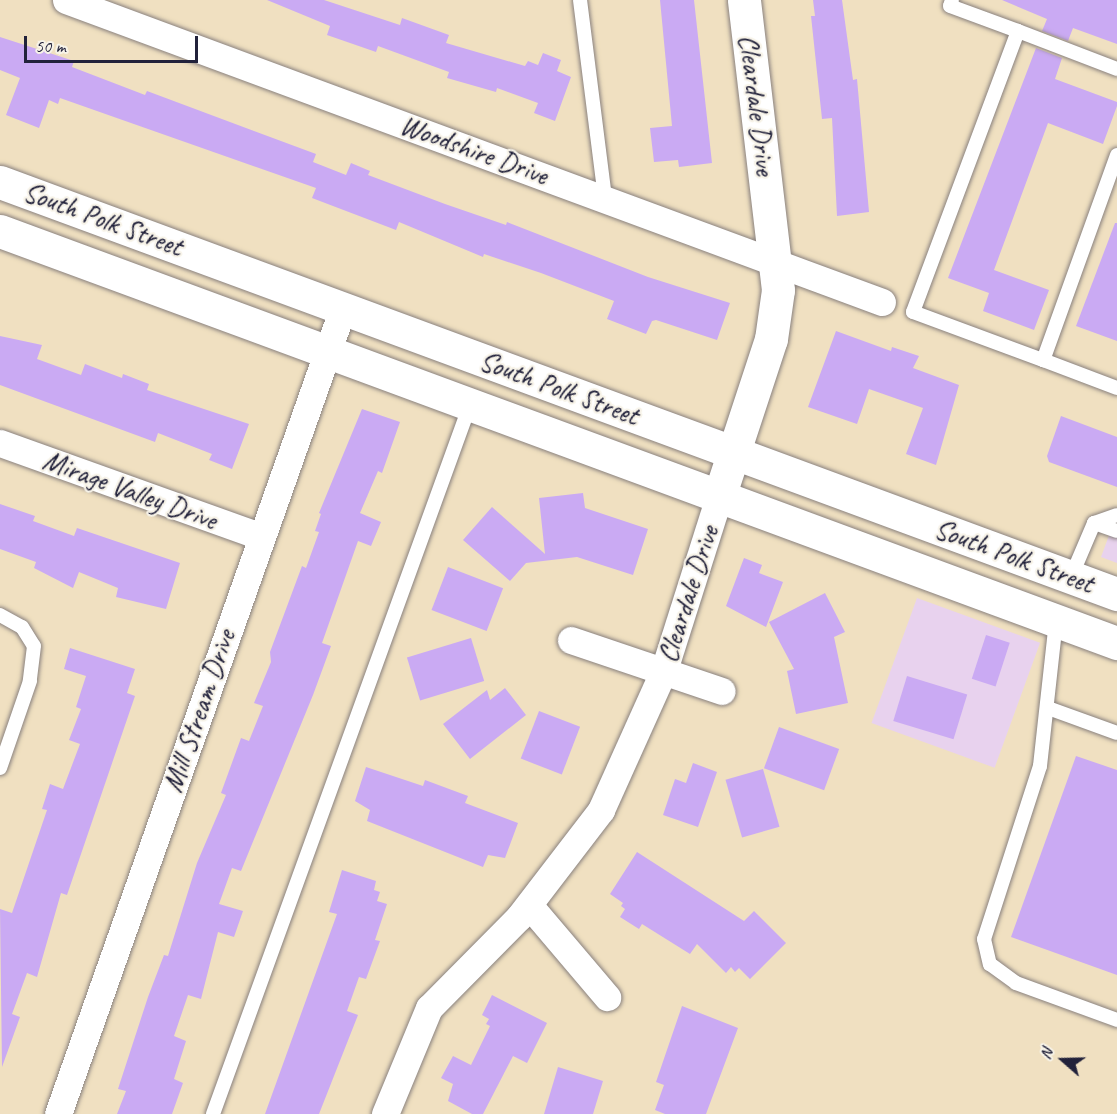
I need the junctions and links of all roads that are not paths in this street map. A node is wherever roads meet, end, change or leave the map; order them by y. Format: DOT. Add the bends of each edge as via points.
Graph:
graph roads {
  1 [pos="66,0"];
  2 [pos="580,0"];
  3 [pos="744,0"];
  4 [pos="952,0"];
  5 [pos="1018,32"];
  6 [pos="1117,69"];
  7 [pos="1117,155"];
  8 [pos="0,182"];
  9 [pos="605,198"];
  10 [pos="0,231"];
  11 [pos="777,264"];
  12 [pos="882,302"];
  13 [pos="343,308"];
  14 [pos="327,352"];
  15 [pos="1043,360"];
  16 [pos="1117,387"];
  17 [pos="470,405"];
  18 [pos="0,443"];
  19 [pos="735,453"];
  20 [pos="719,497"];
  21 [pos="1117,515"];
  22 [pos="1094,523"];
  23 [pos="1117,531"];
  24 [pos="260,536"];
  25 [pos="1071,577"];
  26 [pos="1117,594"];
  27 [pos="0,615"];
  28 [pos="1056,621"];
  29 [pos="571,640"];
  30 [pos="1117,643"];
  31 [pos="664,670"];
  32 [pos="722,691"];
  33 [pos="1048,708"];
  34 [pos="1117,733"];
  35 [pos="0,768"];
  36 [pos="528,905"];
  37 [pos="607,997"];
  38 [pos="1117,1020"];
  39 [pos="58,1114"];
  40 [pos="213,1114"];
  41 [pos="385,1114"];
  1 -- 9 [label="street, Woodshire Drive"];
  2 -- 9 [label="lane"];
  3 -- 11 [label="main road, Cleardale Drive"];
  4 -- 5 [label="lane" via="950,6"];
  5 -- 6 [label="lane"];
  5 -- 15 [label="lane" via="913,312"];
  7 -- 15 [label="lane"];
  8 -- 13 [label="main road, South Polk Street"];
  9 -- 11 [label="street, Woodshire Drive"];
  10 -- 14 [label="main road, South Polk Street"];
  11 -- 12 [label="street, Woodshire Drive"];
  11 -- 19 [label="main road, Cleardale Drive" via="778,290 771,339"];
  13 -- 14 [label="street, Mill Stream Drive"];
  13 -- 19 [label="main road, South Polk Street"];
  14 -- 17 [label="main road, South Polk Street"];
  14 -- 24 [label="street, Mill Stream Drive"];
  15 -- 16 [label="lane"];
  17 -- 20 [label="main road, South Polk Street"];
  17 -- 40 [label="lane"];
  18 -- 24 [label="street, Mirage Valley Drive"];
  19 -- 20 [label="main road, Cleardale Drive"];
  19 -- 25 [label="main road, South Polk Street"];
  20 -- 28 [label="main road, South Polk Street"];
  20 -- 31 [label="street, Cleardale Drive"];
  21 -- 22 [label="lane"];
  22 -- 23 [label="lane"];
  22 -- 25 [label="lane"];
  24 -- 39 [label="street, Mill Stream Drive"];
  25 -- 26 [label="main road, South Polk Street"];
  25 -- 28 [label="main road"];
  27 -- 35 [label="lane" via="22,627 34,646 30,681"];
  28 -- 30 [label="main road, South Polk Street"];
  28 -- 33 [label="lane"];
  29 -- 31 [label="street"];
  31 -- 32 [label="street"];
  31 -- 36 [label="street, Cleardale Drive" via="601,810"];
  33 -- 34 [label="lane"];
  33 -- 38 [label="lane" via="1040,766 984,939 990,964 1016,983"];
  36 -- 37 [label="street"];
  36 -- 41 [label="street, Cleardale Drive" via="429,1008"];
}
